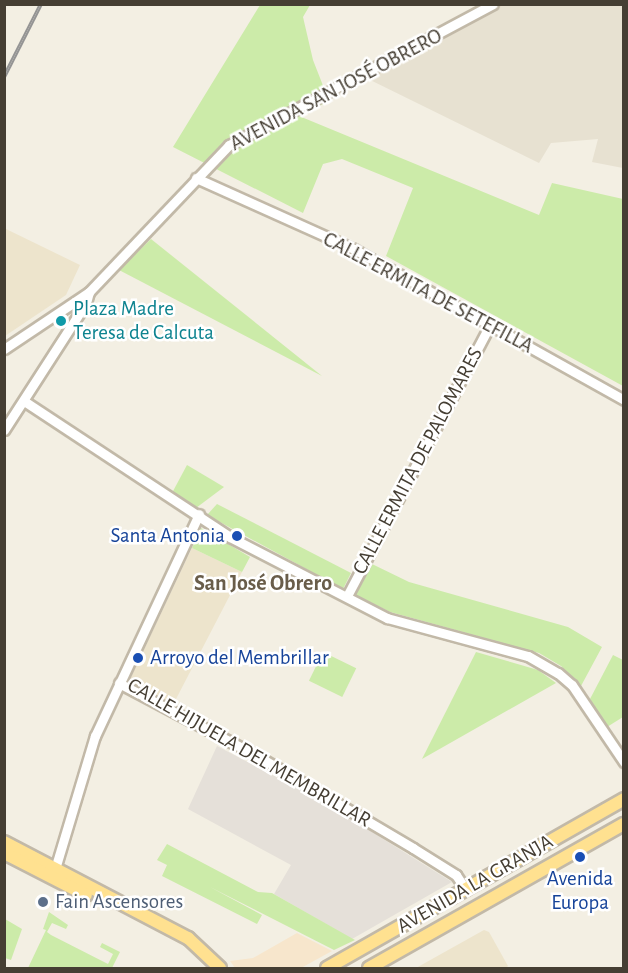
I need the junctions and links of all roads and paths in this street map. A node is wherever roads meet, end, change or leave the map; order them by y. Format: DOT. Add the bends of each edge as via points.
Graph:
graph roads {
  1 [pos="493,4"];
  2 [pos="196,178"];
  3 [pos="89,292"];
  4 [pos="490,325"];
  5 [pos="4,349"];
  6 [pos="624,400"];
  7 [pos="24,401"];
  8 [pos="4,430"];
  9 [pos="200,514"];
  10 [pos="347,596"];
  11 [pos="119,684"];
  12 [pos="624,762"];
  13 [pos="624,799"];
  14 [pos="624,824"];
  15 [pos="4,842"];
  16 [pos="4,853"];
  17 [pos="55,869"];
  18 [pos="466,890"];
  19 [pos="210,969"];
  20 [pos="220,969"];
  21 [pos="327,969"];
  22 [pos="369,969"];
  1 -- 2 [label="street, AVENIDA SAN JOSÉ OBRERO" via="242,136"];
  2 -- 3 [label="street, AVENIDA SAN JOSÉ OBRERO"];
  2 -- 4 [label="street, CALLE ERMITA DE SETEFILLA" via="354,249"];
  3 -- 5 [label="street"];
  3 -- 7 [label="street" via="86,303"];
  4 -- 6 [label="street, CALLE ERMITA DE SETEFILLA"];
  4 -- 10 [label="street, CALLE ERMITA DE PALOMARES"];
  7 -- 8 [label="street"];
  7 -- 9 [label="street"];
  9 -- 10 [label="street" via="230,537"];
  9 -- 11 [label="street, CALLE HIJUELA DEL MEMBRILLAR"];
  10 -- 12 [label="street" via="387,618 528,656 558,673 572,685"];
  11 -- 17 [label="street" via="95,736"];
  11 -- 18 [label="street, CALLE HIJUELA DEL MEMBRILLAR" via="261,758 456,875"];
  13 -- 18 [label="main road, AVENIDA LA GRANJA"];
  14 -- 22 [label="main road, AVENIDA LA GRANJA"];
  15 -- 17 [label="main road"];
  16 -- 19 [label="main road" via="184,945"];
  17 -- 20 [label="main road" via="188,938"];
  18 -- 21 [label="main road, AVENIDA LA GRANJA"];
}
